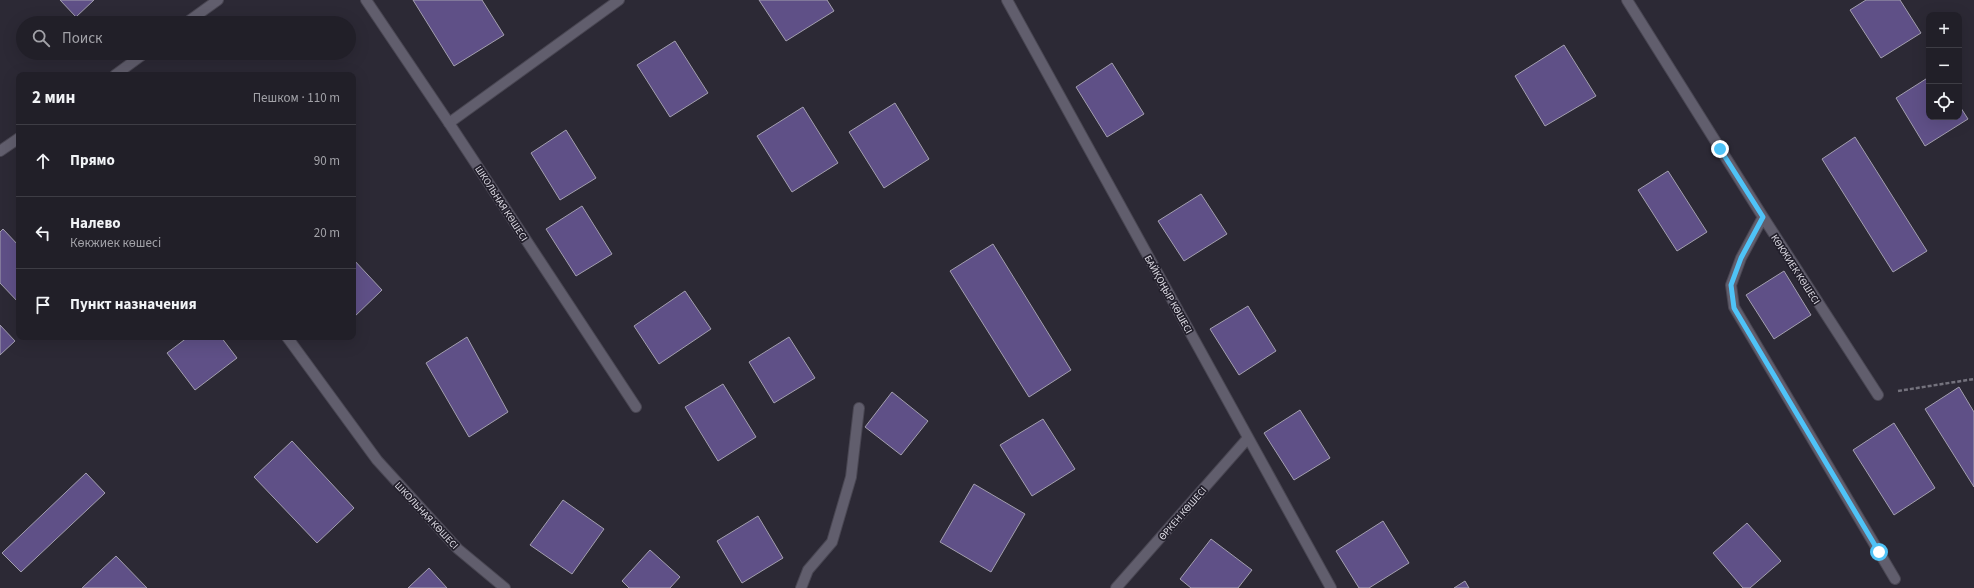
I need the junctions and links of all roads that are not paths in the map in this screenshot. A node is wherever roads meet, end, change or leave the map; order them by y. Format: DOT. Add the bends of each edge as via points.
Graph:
graph roads {
  1 [pos="218,0"];
  2 [pos="366,0"];
  3 [pos="619,0"];
  4 [pos="1007,0"];
  5 [pos="1627,0"];
  6 [pos="196,16"];
  7 [pos="135,60"];
  8 [pos="119,72"];
  9 [pos="449,122"];
  10 [pos="16,140"];
  11 [pos="0,151"];
  12 [pos="1763,217"];
  13 [pos="290,340"];
  14 [pos="1878,395"];
  15 [pos="636,407"];
  16 [pos="859,408"];
  17 [pos="1248,438"];
  18 [pos="1895,579"];
  19 [pos="505,588"];
  20 [pos="801,588"];
  21 [pos="1116,588"];
  22 [pos="1331,588"];
  1 -- 6 [label="street"];
  2 -- 9 [label="street, ШКОЛЬНАЯ КӨШЕСІ"];
  3 -- 9 [label="street"];
  4 -- 17 [label="street, БАЙҚОҢЫР КӨШЕСІ"];
  5 -- 12 [label="street, КӨКЖИЕК КӨШЕСІ"];
  7 -- 8 [label="street"];
  9 -- 15 [label="street, ШКОЛЬНАЯ КӨШЕСІ"];
  10 -- 11 [label="street"];
  12 -- 14 [label="street, КӨКЖИЕК КӨШЕСІ"];
  12 -- 18 [label="street" via="1741,258 1731,285 1734,308"];
  13 -- 19 [label="street, ШКОЛЬНАЯ КӨШЕСІ" via="377,460 458,549"];
  16 -- 20 [label="street" via="851,477 832,542 808,570"];
  17 -- 21 [label="street, ӨРКЕН КӨШЕСІ"];
  17 -- 22 [label="street, БАЙҚОҢЫР КӨШЕСІ"];
}
